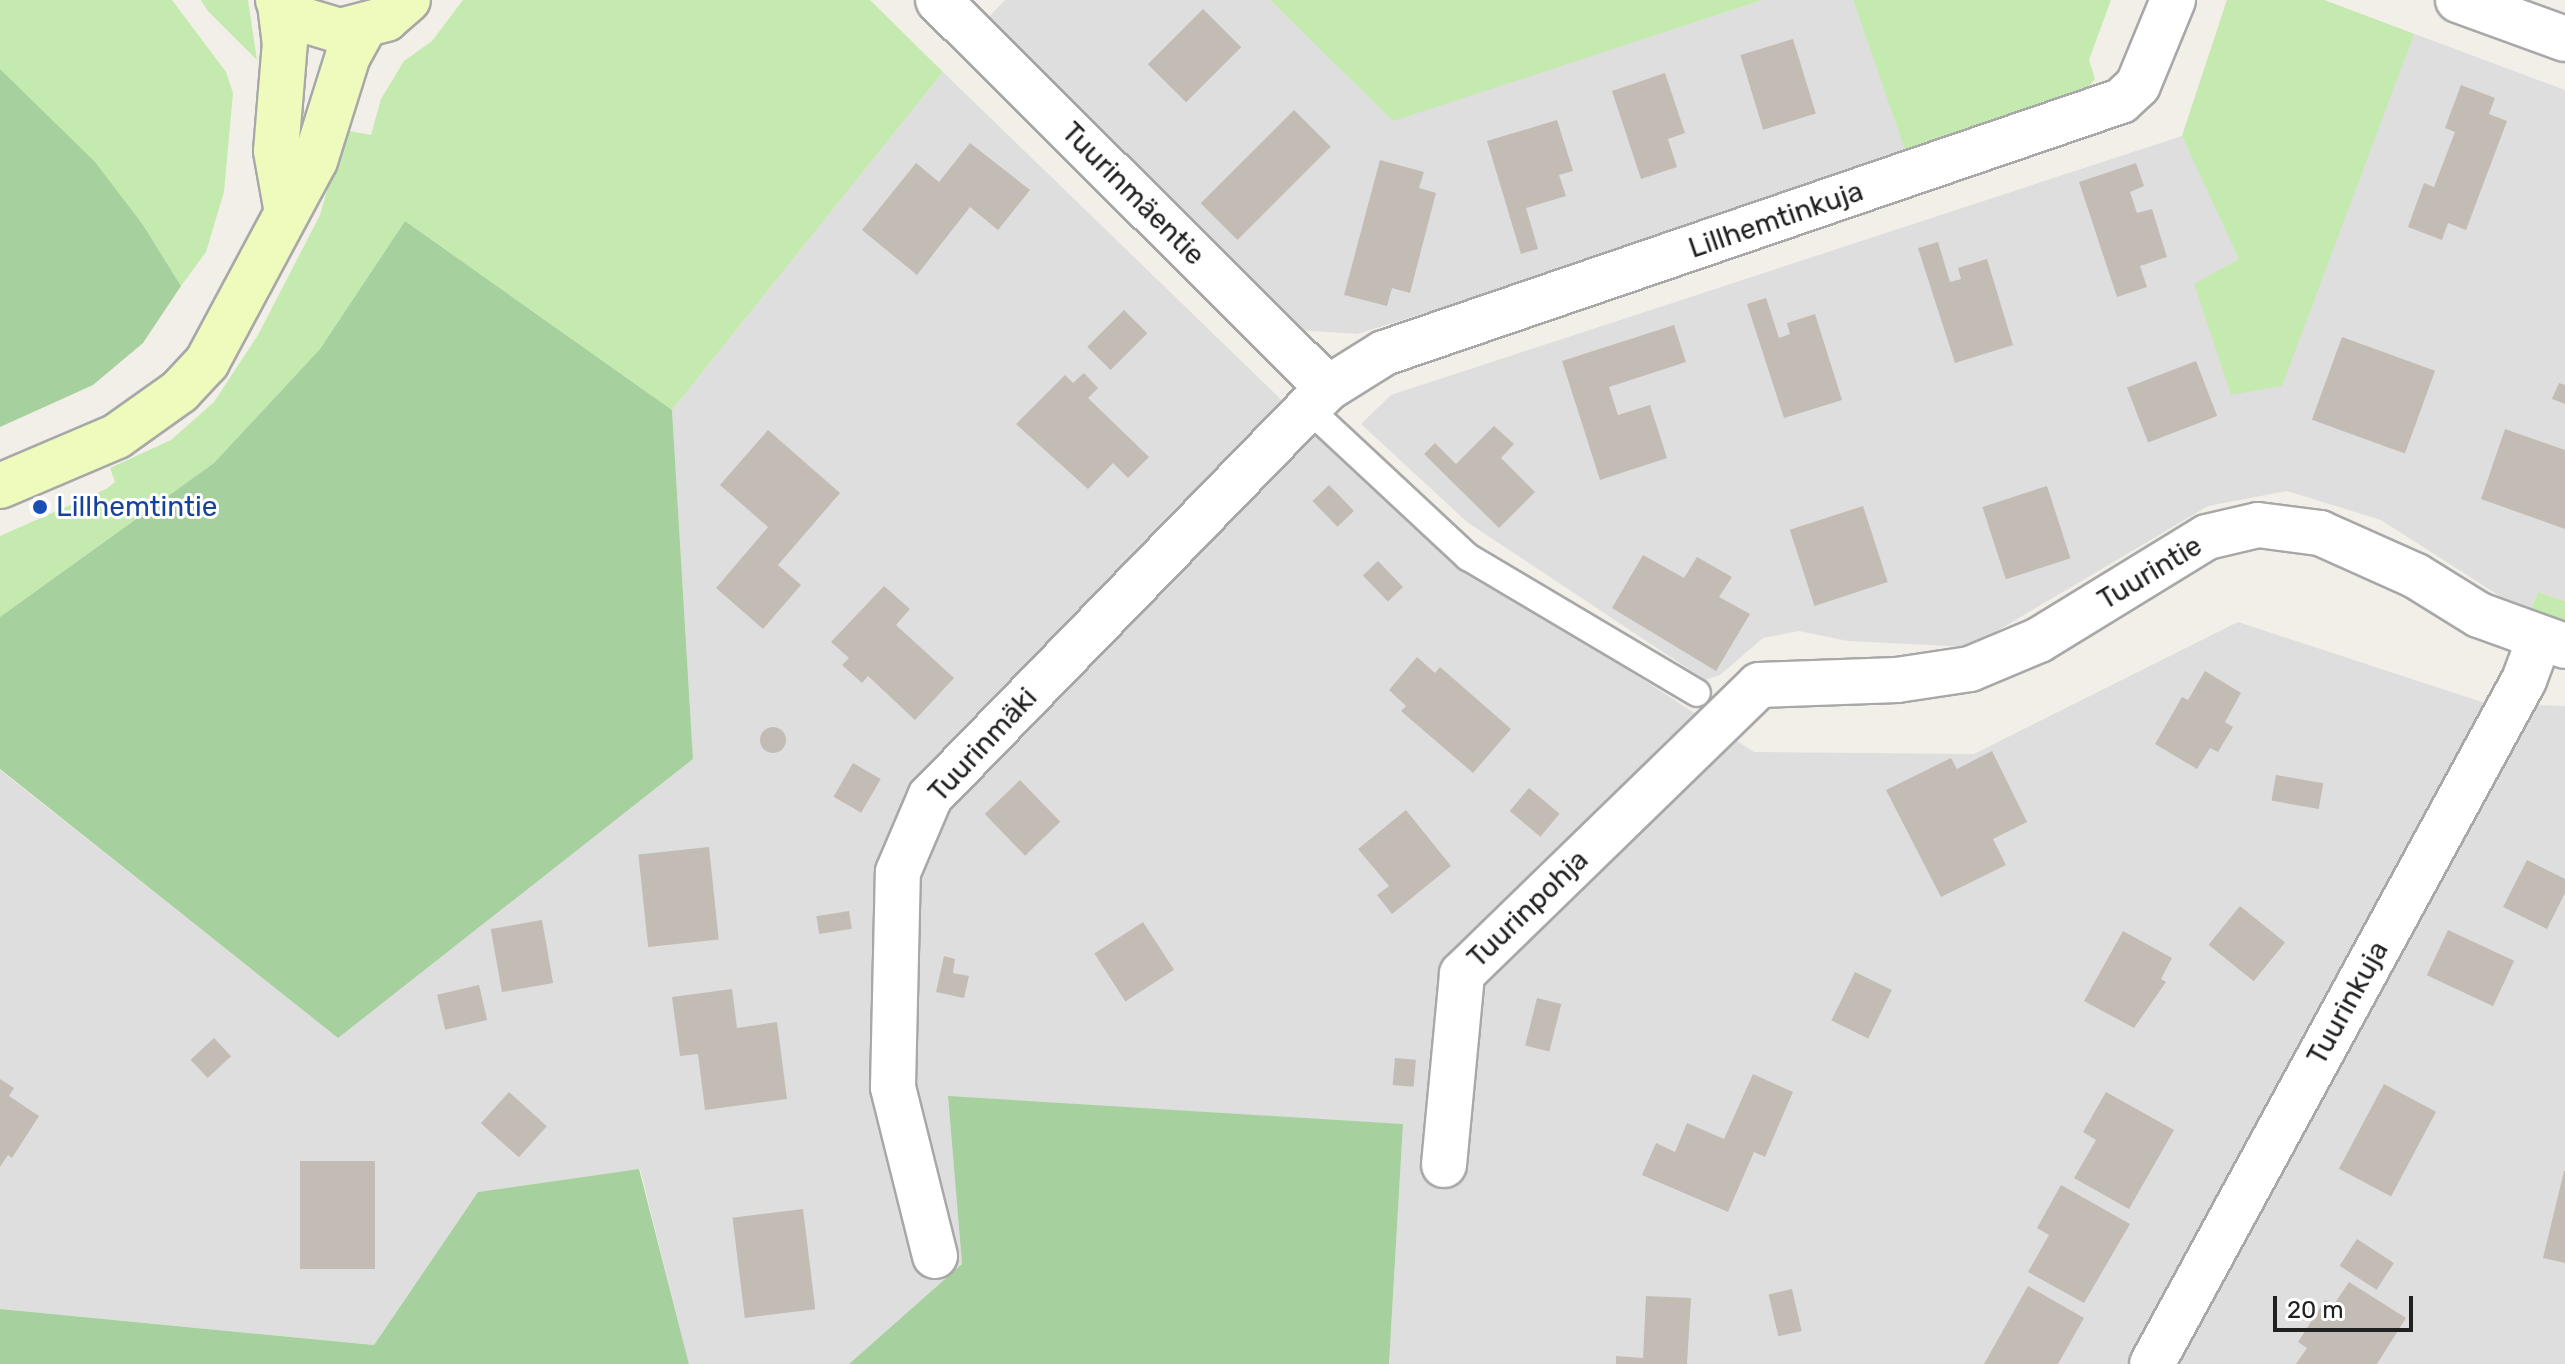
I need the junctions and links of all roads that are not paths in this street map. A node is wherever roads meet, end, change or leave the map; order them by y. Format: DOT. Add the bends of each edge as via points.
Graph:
graph roads {
  1 [pos="408,0"];
  2 [pos="938,0"];
  3 [pos="2173,0"];
  4 [pos="2458,0"];
  5 [pos="279,2"];
  6 [pos="363,29"];
  7 [pos="2565,39"];
  8 [pos="286,207"];
  9 [pos="1318,398"];
  10 [pos="0,486"];
  11 [pos="2552,643"];
  12 [pos="1714,700"];
  13 [pos="1444,1165"];
  14 [pos="935,1256"];
  15 [pos="2152,1364"];
  1 -- 6 [label="main road" via="386,19"];
  2 -- 9 [label="street, Tuurinmäentie"];
  3 -- 9 [label="street, Lillhemtinkuja" via="2138,85 2121,101 1384,353"];
  4 -- 7 [label="street"];
  5 -- 6 [label="main road" via="318,27"];
  5 -- 8 [label="main road" via="285,56 276,151"];
  6 -- 8 [label="main road" via="348,56 315,161"];
  8 -- 10 [label="main road" via="228,329 180,391 92,449"];
  9 -- 12 [label="lane, Tuurinmäentie" via="1468,557"];
  9 -- 14 [label="street, Tuurinmäki" via="930,797 898,872 893,1087"];
  11 -- 12 [label="street, Tuurintie" via="2320,533 2258,525 2207,537 2039,640 1970,669 1897,680 1759,685"];
  11 -- 15 [label="street, Tuurinkuja" via="2524,680"];
  12 -- 13 [label="street, Tuurinpohja" via="1462,974"];
}
